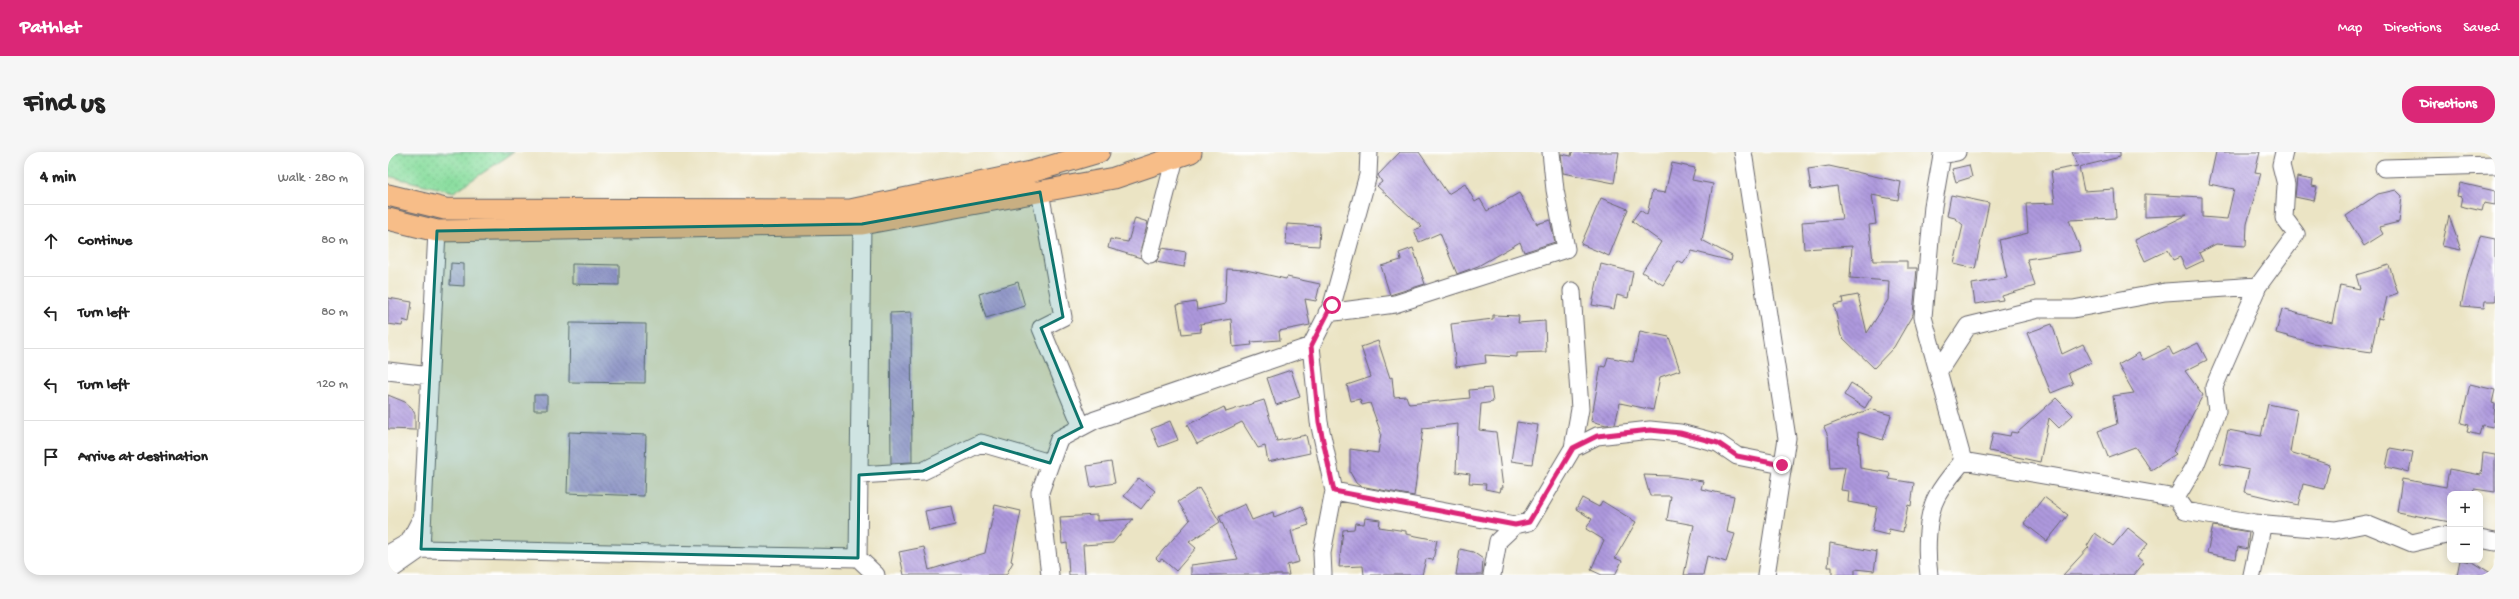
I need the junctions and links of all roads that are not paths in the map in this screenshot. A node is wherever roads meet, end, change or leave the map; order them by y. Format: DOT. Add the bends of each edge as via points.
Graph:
graph roads {
  1 [pos="1099,152"];
  2 [pos="1369,152"];
  3 [pos="1551,152"];
  4 [pos="1743,152"];
  5 [pos="1957,152"];
  6 [pos="2284,152"];
  7 [pos="1183,155"];
  8 [pos="2495,165"];
  9 [pos="2384,168"];
  10 [pos="1040,192"];
  11 [pos="388,195"];
  12 [pos="388,219"];
  13 [pos="862,224"];
  14 [pos="437,231"];
  15 [pos="1150,254"];
  16 [pos="2258,286"];
  17 [pos="1572,291"];
  18 [pos="1327,313"];
  19 [pos="1311,346"];
  20 [pos="388,371"];
  21 [pos="1938,372"];
  22 [pos="430,376"];
  23 [pos="1082,427"];
  24 [pos="1573,448"];
  25 [pos="1963,460"];
  26 [pos="1050,463"];
  27 [pos="1782,465"];
  28 [pos="859,475"];
  29 [pos="1334,491"];
  30 [pos="2176,498"];
  31 [pos="423,514"];
  32 [pos="2255,523"];
  33 [pos="1515,525"];
  34 [pos="2447,535"];
  35 [pos="2483,540"];
  36 [pos="2495,542"];
  37 [pos="421,549"];
  38 [pos="388,554"];
  39 [pos="858,558"];
  40 [pos="388,572"];
  41 [pos="876,575"];
  42 [pos="1050,575"];
  43 [pos="1323,575"];
  44 [pos="1492,575"];
  45 [pos="1766,575"];
  46 [pos="1929,575"];
  47 [pos="2252,575"];
  1 -- 11 [label="main road" via="1031,172 850,210 445,209"];
  2 -- 18 [label="street" via="1368,175 1332,305"];
  3 -- 18 [label="street" via="1566,248 1395,304"];
  4 -- 27 [label="street" via="1787,438"];
  5 -- 21 [label="street" via="1942,155 1933,206 1924,301 1923,317"];
  6 -- 16 [label="street" via="2281,165 2286,185 2284,218 2296,234"];
  7 -- 10 [label="main road" via="1114,178"];
  7 -- 15 [label="street"];
  8 -- 9 [label="street"];
  10 -- 13 [label="main road"];
  10 -- 23 [label="street" via="1063,317 1041,328"];
  12 -- 14 [label="main road"];
  13 -- 14 [label="main road"];
  13 -- 28 [label="street"];
  14 -- 22 [label="street"];
  16 -- 21 [label="street" via="2164,292 2073,309 2038,309 1968,326"];
  16 -- 30 [label="street" via="2214,387 2217,411 2195,466"];
  17 -- 24 [label="street" via="1580,409"];
  18 -- 19 [label="street"];
  19 -- 23 [label="street" via="1095,420"];
  19 -- 29 [label="street" via="1319,422"];
  20 -- 22 [label="street"];
  21 -- 25 [label="street"];
  22 -- 31 [label="street"];
  23 -- 26 [label="street" via="1059,439"];
  24 -- 27 [label="street" via="1597,436 1658,431 1680,433 1718,443 1737,456"];
  24 -- 33 [label="street" via="1529,522"];
  25 -- 30 [label="street"];
  25 -- 46 [label="street" via="1937,497 1930,519"];
  26 -- 28 [label="street" via="981,443 923,472"];
  26 -- 42 [label="street" via="1040,492"];
  27 -- 45 [label="street"];
  28 -- 39 [label="street"];
  29 -- 33 [label="street"];
  29 -- 43 [label="street" via="1322,554"];
  30 -- 32 [label="street" via="2185,511"];
  31 -- 37 [label="street"];
  31 -- 38 [label="street" via="409,542"];
  32 -- 34 [label="street" via="2335,530 2366,524 2412,543"];
  32 -- 47 [label="street" via="2262,532"];
  33 -- 44 [label="street" via="1498,541"];
  35 -- 36 [label="street"];
  37 -- 39 [label="street"];
  37 -- 40 [label="street"];
  39 -- 41 [label="street"];
}
